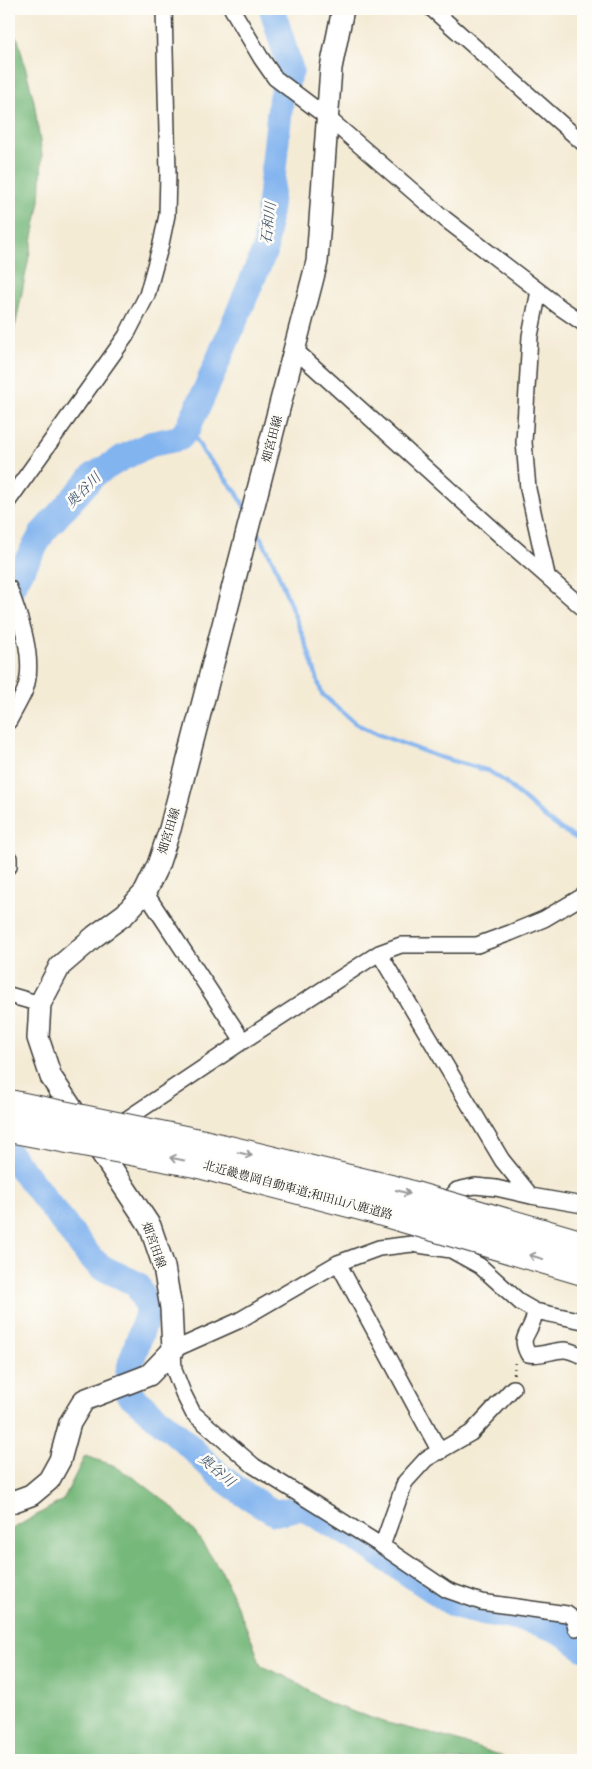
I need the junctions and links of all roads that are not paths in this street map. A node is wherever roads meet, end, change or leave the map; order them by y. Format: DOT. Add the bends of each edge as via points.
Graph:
graph roads {
  1 [pos="164,9"];
  2 [pos="232,9"];
  3 [pos="343,9"];
  4 [pos="432,9"];
  5 [pos="328,118"];
  6 [pos="583,143"];
  7 [pos="539,291"];
  8 [pos="583,323"];
  9 [pos="295,350"];
  10 [pos="9,500"];
  11 [pos="547,575"];
  12 [pos="9,588"];
  13 [pos="583,608"];
  14 [pos="9,721"];
  15 [pos="9,858"];
  16 [pos="9,866"];
  17 [pos="145,892"];
  18 [pos="583,896"];
  19 [pos="379,953"];
  20 [pos="9,995"];
  21 [pos="40,1004"];
  22 [pos="243,1041"];
  23 [pos="9,1104"];
  24 [pos="9,1128"];
  25 [pos="93,1142"];
  26 [pos="531,1196"];
  27 [pos="583,1205"];
  28 [pos="412,1244"];
  29 [pos="583,1245"];
  30 [pos="338,1264"];
  31 [pos="583,1271"];
  32 [pos="535,1311"];
  33 [pos="583,1321"];
  34 [pos="173,1350"];
  35 [pos="583,1356"];
  36 [pos="513,1388"];
  37 [pos="440,1452"];
  38 [pos="9,1503"];
  39 [pos="382,1546"];
  40 [pos="576,1628"];
  1 -- 10 [label="street" via="167,215 147,295 126,336"];
  2 -- 5 [label="street" via="275,78"];
  3 -- 5 [label="main road, 畑宮田線" via="331,68"];
  4 -- 6 [label="street"];
  5 -- 7 [label="street" via="445,219"];
  5 -- 9 [label="main road, 畑宮田線" via="316,262"];
  7 -- 8 [label="street"];
  7 -- 11 [label="street" via="530,336 524,442 528,489"];
  9 -- 11 [label="street"];
  9 -- 17 [label="main road, 畑宮田線" via="170,829"];
  11 -- 13 [label="street"];
  12 -- 14 [label="street" via="30,657 26,689"];
  15 -- 16 [label="street"];
  17 -- 21 [label="main road, 畑宮田線" via="126,914 60,966"];
  17 -- 22 [label="street"];
  18 -- 19 [label="street" via="544,919 477,945 401,945"];
  19 -- 22 [label="street"];
  19 -- 26 [label="street" via="502,1160"];
  20 -- 21 [label="street"];
  21 -- 25 [label="main road, 畑宮田線" via="38,1038 51,1077"];
  22 -- 25 [label="street"];
  23 -- 29 [label="highway, 北近畿豊岡自動車道;和田山八鹿道路, one-way, bridge" via="204,1144 391,1189"];
  31 -- 24 [label="highway, 北近畿豊岡自動車道;和田山八鹿道路, one-way, bridge" via="376,1210 195,1163"];
  25 -- 34 [label="main road, 畑宮田線" via="150,1226 164,1267"];
  26 -- 27 [label="street"];
  26 -- 28 [label="street" via="475,1186 457,1190"];
  28 -- 30 [label="street" via="379,1248"];
  28 -- 32 [label="street" via="451,1250 480,1266 521,1303"];
  30 -- 34 [label="street" via="238,1321"];
  30 -- 37 [label="street"];
  32 -- 33 [label="street"];
  32 -- 35 [label="street" via="524,1338 528,1354 535,1356 567,1350"];
  34 -- 38 [label="main road" via="149,1376 84,1400 70,1423 60,1460 49,1480 31,1496"];
  34 -- 39 [label="street" via="174,1370 193,1413 254,1466"];
  36 -- 37 [label="street" via="471,1433"];
  37 -- 39 [label="street" via="426,1459 405,1482"];
  39 -- 40 [label="street" via="447,1590 481,1602 568,1614 574,1619"];
}
